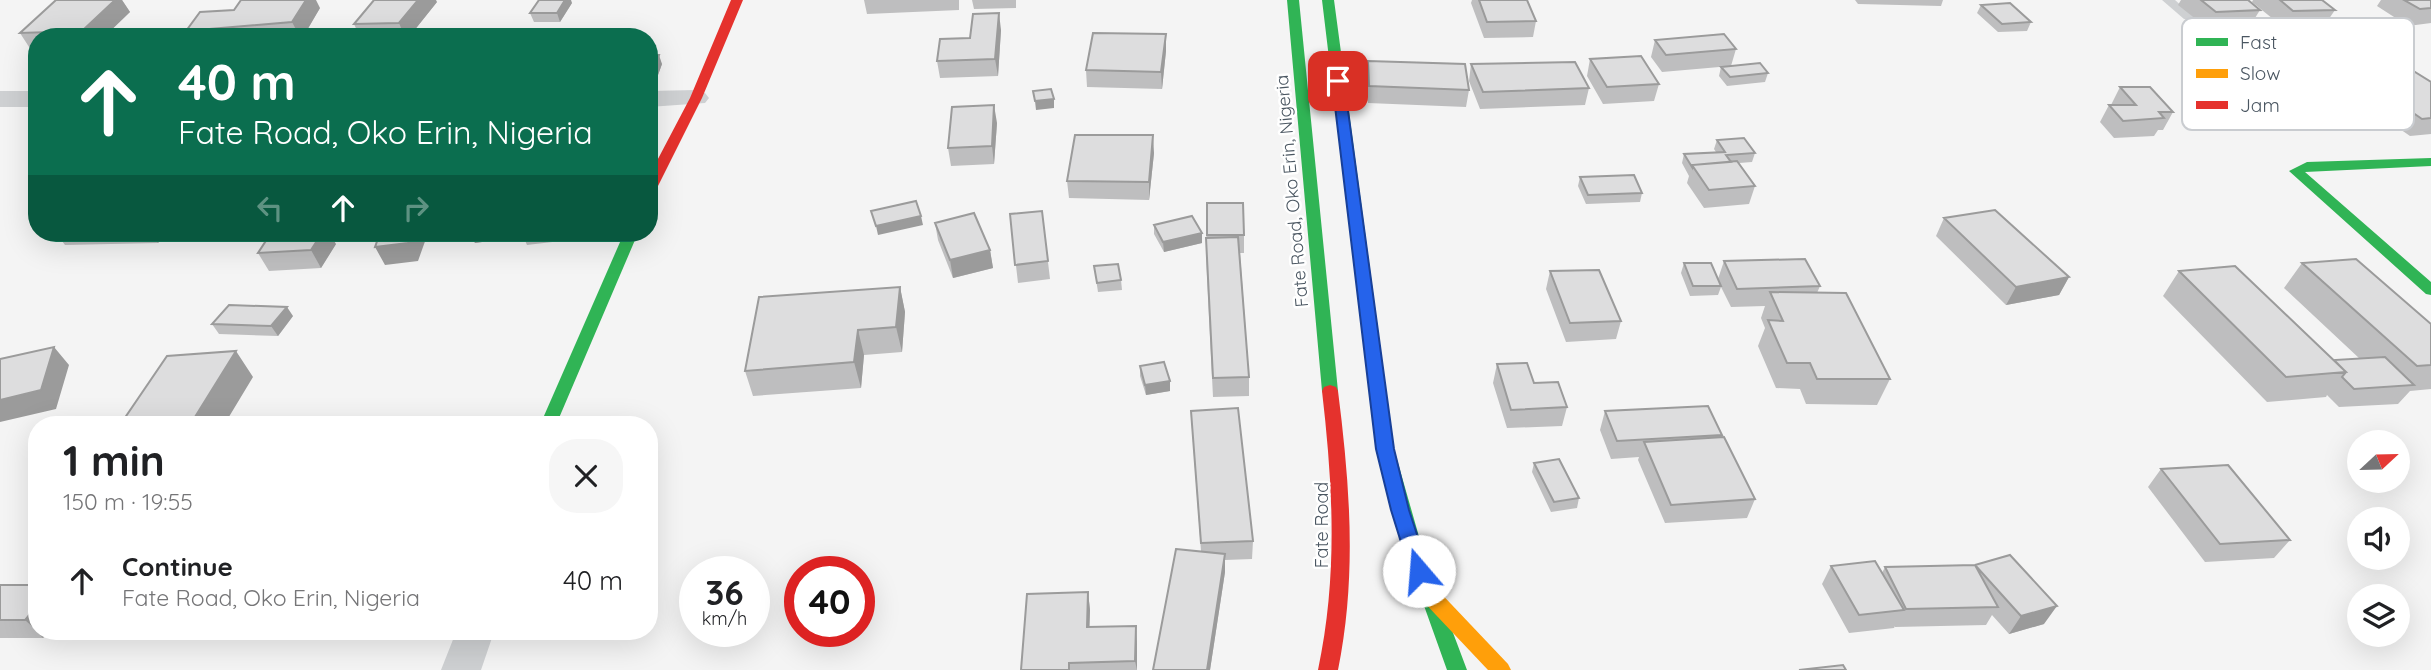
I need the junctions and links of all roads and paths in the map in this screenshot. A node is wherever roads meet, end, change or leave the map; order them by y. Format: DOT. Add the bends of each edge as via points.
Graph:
graph roads {
  1 [pos="737,0"];
  2 [pos="1293,0"];
  3 [pos="1328,0"];
  4 [pos="2168,0"];
  5 [pos="2188,17"];
  6 [pos="696,98"];
  7 [pos="0,99"];
  8 [pos="28,99"];
  9 [pos="658,99"];
  10 [pos="2431,162"];
  11 [pos="658,172"];
  12 [pos="627,242"];
  13 [pos="2431,290"];
  14 [pos="1329,379"];
  15 [pos="552,416"];
  16 [pos="1426,591"];
  17 [pos="472,640"];
  18 [pos="461,670"];
  19 [pos="1328,670"];
  20 [pos="1457,670"];
  21 [pos="1501,670"];
  1 -- 6 [label="street"];
  2 -- 14 [label="street, Fate Road, Oko Erin, Nigeria"];
  3 -- 16 [label="street" via="1385,449"];
  4 -- 5 [label="lane"];
  6 -- 9 [label="street"];
  6 -- 11 [label="street"];
  7 -- 8 [label="street"];
  10 -- 13 [label="street" via="2307,166 2296,171"];
  12 -- 15 [label="street"];
  14 -- 19 [label="street, Fate Road" via="1343,489 1343,570"];
  16 -- 20 [label="street"];
  16 -- 21 [label="street"];
  17 -- 18 [label="street"];
}
